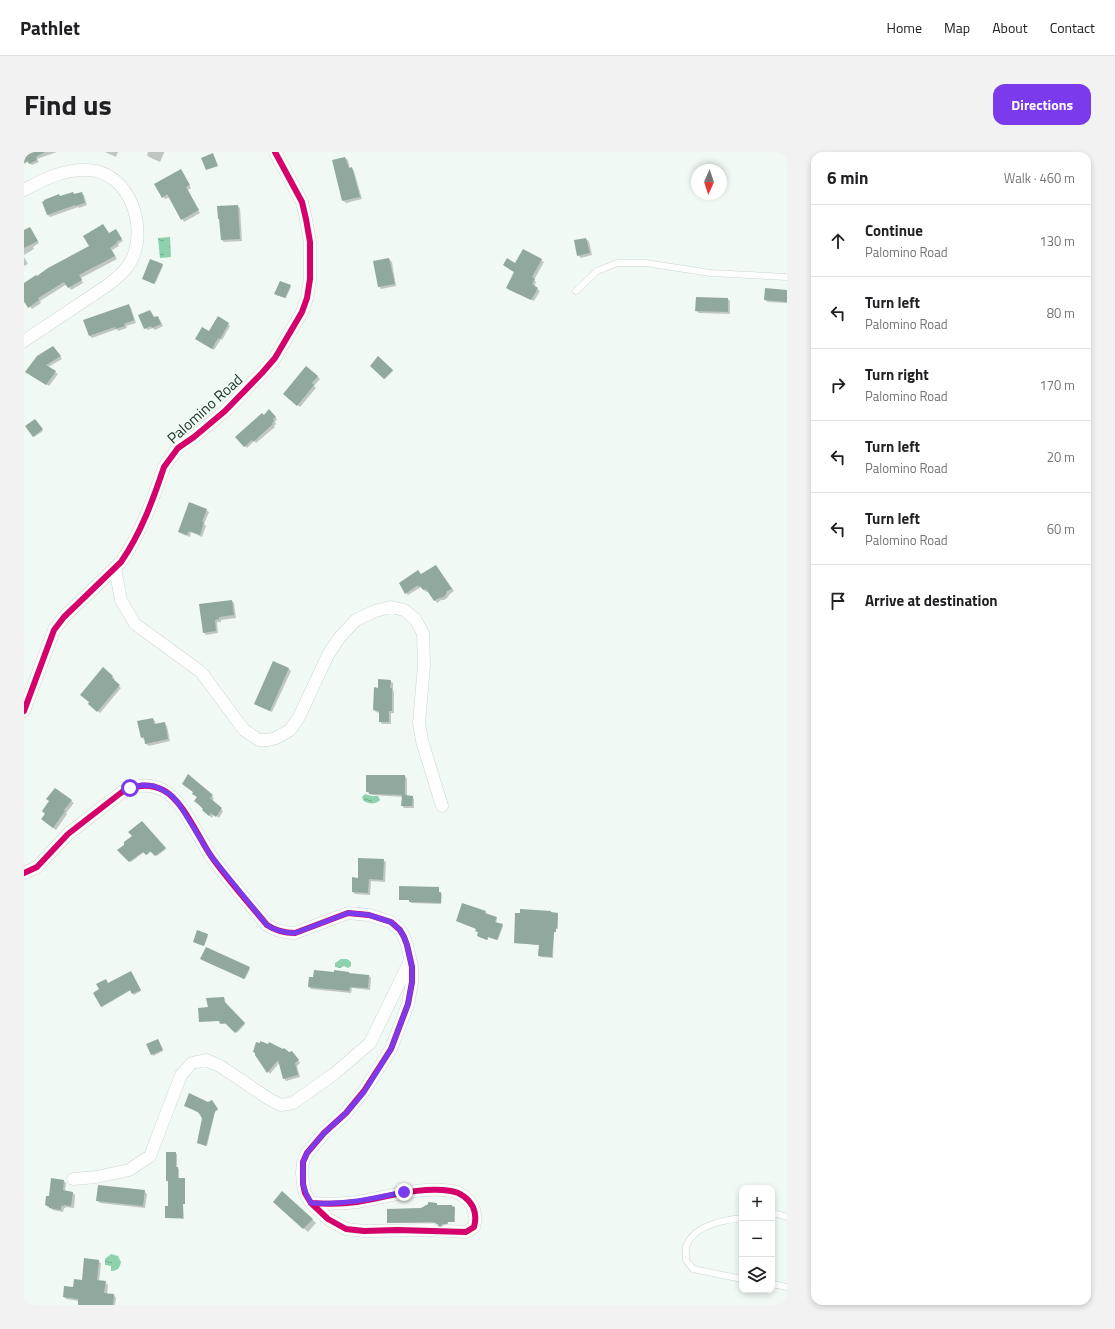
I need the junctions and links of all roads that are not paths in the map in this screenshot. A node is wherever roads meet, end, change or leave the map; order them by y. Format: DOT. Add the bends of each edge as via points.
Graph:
graph roads {
  1 [pos="275,152"];
  2 [pos="24,190"];
  3 [pos="787,277"];
  4 [pos="576,291"];
  5 [pos="24,341"];
  6 [pos="115,568"];
  7 [pos="24,711"];
  8 [pos="442,806"];
  9 [pos="24,873"];
  10 [pos="411,960"];
  11 [pos="73,1178"];
  12 [pos="311,1203"];
  13 [pos="775,1214"];
  14 [pos="787,1217"];
  15 [pos="739,1218"];
  16 [pos="432,1230"];
  17 [pos="446,1231"];
  18 [pos="739,1278"];
  19 [pos="775,1285"];
  20 [pos="787,1287"];
  1 -- 6 [label="street, Palomino Road" via="302,202 310,242 310,279 302,312 274,358 254,382 225,411 178,448 164,467 139,533"];
  2 -- 5 [label="street" via="66,171 89,170 102,174 116,182 127,193 137,220 138,235 130,263 121,275"];
  3 -- 4 [label="lane" via="710,273 646,264 617,263 597,271"];
  6 -- 7 [label="street, Palomino Road" via="54,630"];
  6 -- 8 [label="street" via="121,600 135,624 201,672 244,730 259,740 276,738 290,730 299,717 328,655 339,638 356,620 375,611 391,608 404,610 415,619 423,633 424,665 419,723"];
  9 -- 10 [label="street" via="37,867 68,834 122,792 142,785 154,786 172,796 179,804 211,856 267,925 276,931 295,933 348,913 369,915 391,922 400,930"];
  10 -- 11 [label="street" via="370,1043 334,1074 294,1103 281,1105 220,1066 206,1060 192,1063 181,1075 150,1156 128,1170 96,1177"];
  10 -- 12 [label="street" via="412,982 408,1004 391,1049 364,1092 324,1133 307,1153 303,1162 303,1184"];
  12 -- 16 [label="street" via="328,1219 346,1229"];
  12 -- 17 [label="street" via="357,1202 404,1192 452,1191 463,1195 471,1203 476,1220 474,1228 466,1232"];
  13 -- 14 [label="lane"];
  15 -- 18 [label="lane" via="727,1219 698,1230 687,1245 686,1260 693,1268"];
  19 -- 20 [label="lane"];
}
